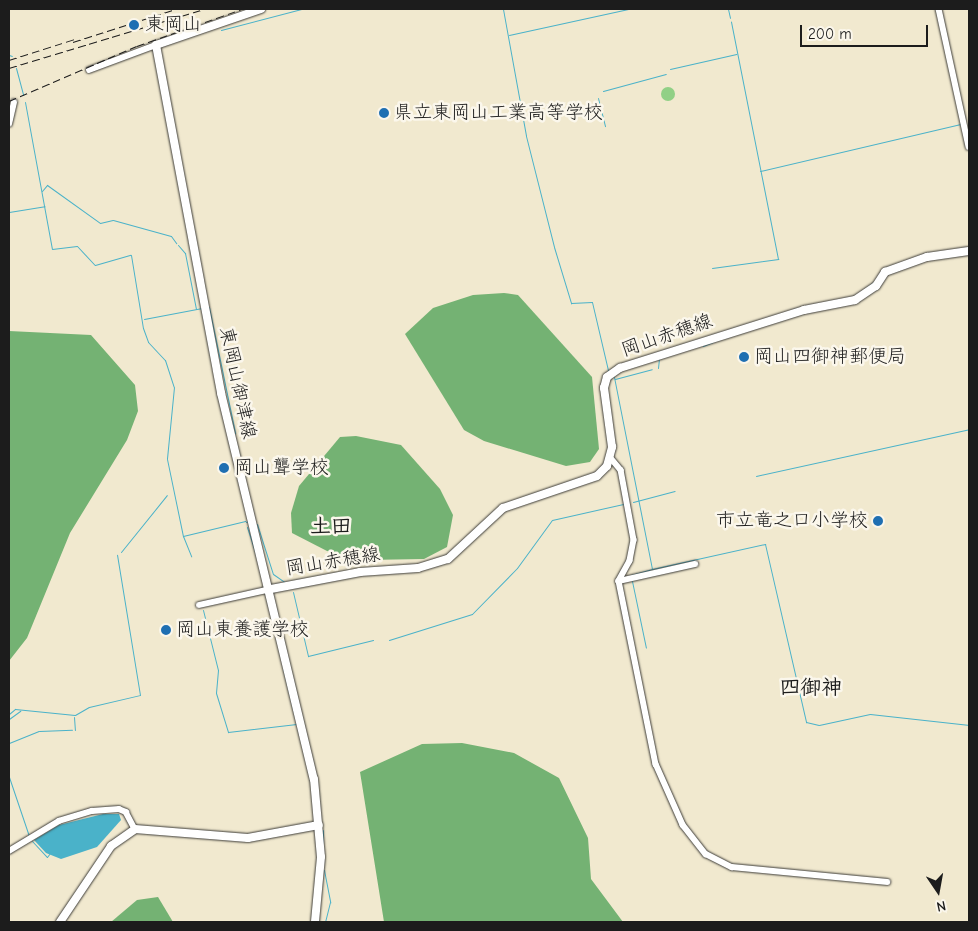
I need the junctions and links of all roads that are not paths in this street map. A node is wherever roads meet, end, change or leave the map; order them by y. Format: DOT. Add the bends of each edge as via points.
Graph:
graph roads {
  1 [pos="261,9"];
  2 [pos="939,9"];
  3 [pos="156,45"];
  4 [pos="89,70"];
  5 [pos="14,103"];
  6 [pos="9,124"];
  7 [pos="969,147"];
  8 [pos="969,251"];
  9 [pos="610,458"];
  10 [pos="695,564"];
  11 [pos="619,581"];
  12 [pos="271,589"];
  13 [pos="199,605"];
  14 [pos="319,825"];
  15 [pos="136,829"];
  16 [pos="9,851"];
  17 [pos="887,882"];
  18 [pos="60,922"];
  19 [pos="316,922"];
  1 -- 3 [label="main road"];
  2 -- 7 [label="street"];
  3 -- 4 [label="street"];
  3 -- 12 [label="main road, 東岡山御津線" via="221,393 250,522"];
  5 -- 6 [label="street"];
  8 -- 9 [label="main road, 岡山赤穂線" via="927,257 885,272 876,286 855,300 796,312 620,368 608,377 604,388 612,436"];
  9 -- 11 [label="street" via="621,470 634,540 630,561"];
  9 -- 12 [label="main road, 岡山赤穂線" via="586,483 504,508 448,559 432,565 360,572"];
  10 -- 11 [label="street"];
  11 -- 17 [label="street" via="656,764 696,844 732,867"];
  12 -- 13 [label="street"];
  12 -- 14 [label="main road, 東岡山御津線" via="311,763"];
  14 -- 15 [label="main road" via="248,838"];
  14 -- 19 [label="main road, 東岡山御津線"];
  15 -- 16 [label="street" via="126,812 118,809 92,811 59,821"];
  15 -- 18 [label="main road" via="111,846"];
}
